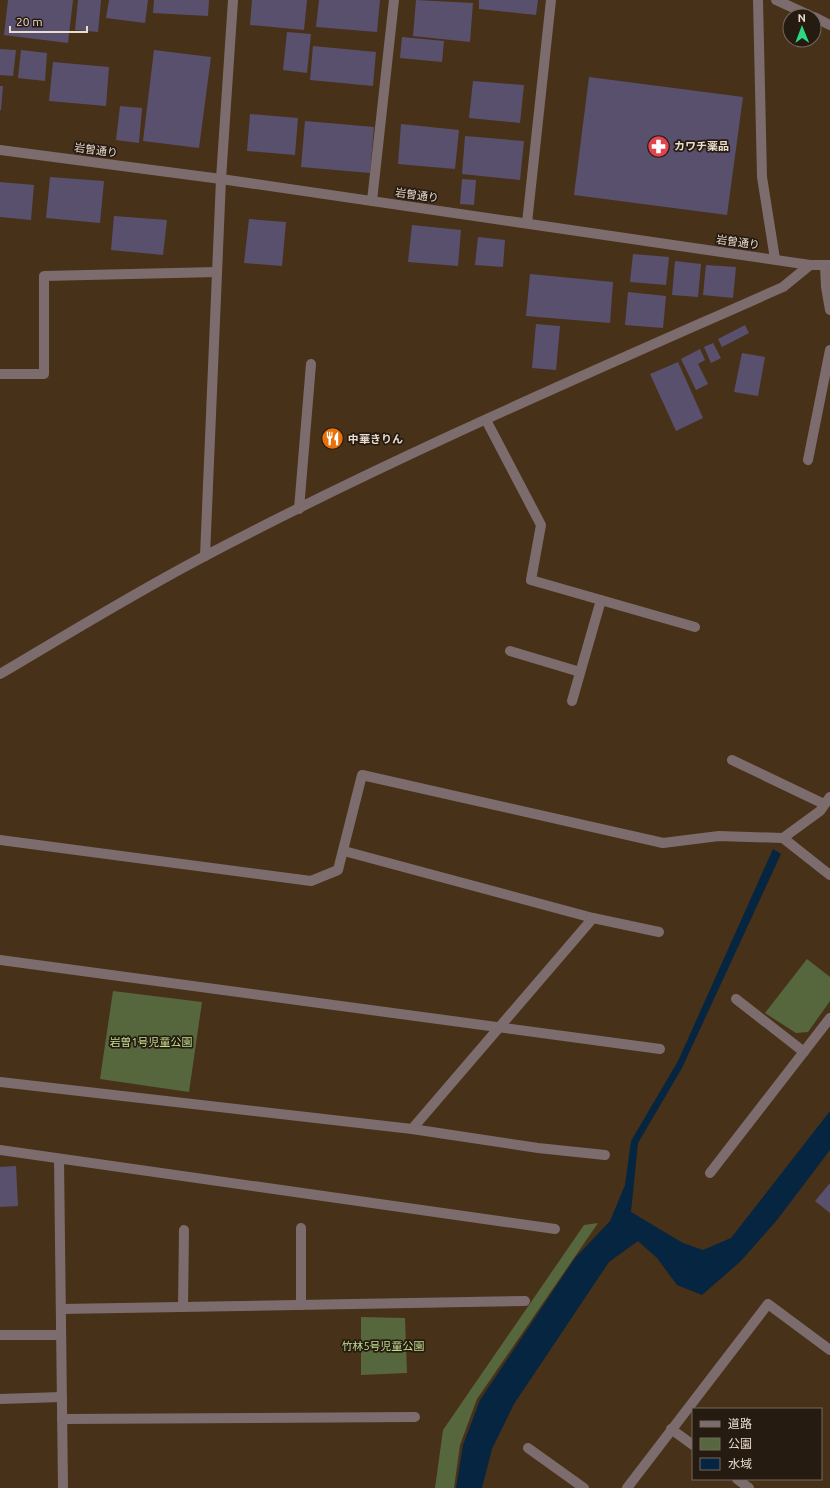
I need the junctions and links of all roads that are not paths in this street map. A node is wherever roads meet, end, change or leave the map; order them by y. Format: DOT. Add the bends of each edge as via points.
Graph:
graph roads {
  1 [pos="233,0"];
  2 [pos="394,0"];
  3 [pos="551,0"];
  4 [pos="758,0"];
  5 [pos="776,0"];
  6 [pos="794,8"];
  7 [pos="0,150"];
  8 [pos="221,179"];
  9 [pos="372,201"];
  10 [pos="527,223"];
  11 [pos="775,259"];
  12 [pos="810,265"];
  13 [pos="827,266"];
  14 [pos="217,272"];
  15 [pos="830,310"];
  16 [pos="830,350"];
  17 [pos="311,364"];
  18 [pos="0,374"];
  19 [pos="486,420"];
  20 [pos="808,460"];
  21 [pos="299,509"];
  22 [pos="204,556"];
  23 [pos="601,600"];
  24 [pos="695,627"];
  25 [pos="510,651"];
  26 [pos="580,672"];
  27 [pos="0,674"];
  28 [pos="572,701"];
  29 [pos="732,760"];
  30 [pos="827,801"];
  31 [pos="783,838"];
  32 [pos="0,840"];
  33 [pos="344,851"];
  34 [pos="830,875"];
  35 [pos="593,918"];
  36 [pos="660,932"];
  37 [pos="0,960"];
  38 [pos="736,999"];
  39 [pos="830,1018"];
  40 [pos="499,1027"];
  41 [pos="660,1049"];
  42 [pos="804,1052"];
  43 [pos="0,1082"];
  44 [pos="412,1128"];
  45 [pos="0,1150"];
  46 [pos="605,1155"];
  47 [pos="59,1159"];
  48 [pos="710,1173"];
  49 [pos="300,1228"];
  50 [pos="555,1229"];
  51 [pos="184,1230"];
  52 [pos="525,1301"];
  53 [pos="301,1305"];
  54 [pos="183,1307"];
  55 [pos="61,1309"];
  56 [pos="61,1335"];
  57 [pos="0,1336"];
  58 [pos="830,1350"];
  59 [pos="62,1397"];
  60 [pos="0,1398"];
  61 [pos="415,1417"];
  62 [pos="62,1419"];
  63 [pos="671,1429"];
  64 [pos="692,1445"];
  65 [pos="528,1448"];
  66 [pos="738,1480"];
  67 [pos="63,1488"];
  68 [pos="584,1488"];
  69 [pos="627,1488"];
  70 [pos="749,1488"];
  1 -- 8 [label="street"];
  2 -- 9 [label="street"];
  3 -- 10 [label="street"];
  4 -- 11 [label="street" via="762,177"];
  5 -- 6 [label="street"];
  7 -- 8 [label="street, 岩曽通り"];
  8 -- 9 [label="street, 岩曽通り"];
  8 -- 14 [label="street"];
  9 -- 10 [label="street, 岩曽通り"];
  10 -- 11 [label="street, 岩曽通り"];
  11 -- 12 [label="street, 岩曽通り"];
  12 -- 13 [label="street, 岩曽通り"];
  12 -- 19 [label="street" via="783,287"];
  13 -- 15 [label="street" via="826,287"];
  14 -- 18 [label="street" via="44,276 44,374"];
  14 -- 22 [label="street"];
  16 -- 20 [label="street"];
  17 -- 21 [label="street"];
  19 -- 21 [label="street"];
  19 -- 23 [label="street" via="541,525 531,580"];
  21 -- 22 [label="street"];
  22 -- 27 [label="street"];
  23 -- 24 [label="street"];
  23 -- 26 [label="street"];
  25 -- 26 [label="street"];
  26 -- 28 [label="street"];
  29 -- 30 [label="street"];
  30 -- 31 [label="street" via="820,811"];
  31 -- 33 [label="street" via="719,836 663,843 362,775"];
  31 -- 34 [label="street"];
  32 -- 33 [label="street" via="311,881 338,870"];
  33 -- 35 [label="street"];
  35 -- 36 [label="street"];
  35 -- 40 [label="street"];
  37 -- 40 [label="street"];
  38 -- 42 [label="street"];
  39 -- 42 [label="street"];
  40 -- 41 [label="street"];
  40 -- 44 [label="street"];
  42 -- 48 [label="street"];
  43 -- 44 [label="street"];
  44 -- 46 [label="street" via="538,1148"];
  45 -- 47 [label="street"];
  47 -- 50 [label="street"];
  47 -- 55 [label="street"];
  49 -- 53 [label="street"];
  51 -- 54 [label="street"];
  52 -- 53 [label="street"];
  53 -- 54 [label="street"];
  54 -- 55 [label="street"];
  55 -- 56 [label="street"];
  56 -- 57 [label="street"];
  56 -- 59 [label="street"];
  58 -- 63 [label="street" via="768,1304"];
  59 -- 60 [label="street"];
  59 -- 62 [label="street"];
  61 -- 62 [label="street"];
  62 -- 67 [label="street"];
  63 -- 64 [label="street"];
  63 -- 69 [label="street"];
  65 -- 68 [label="street"];
  66 -- 70 [label="street"];
}
